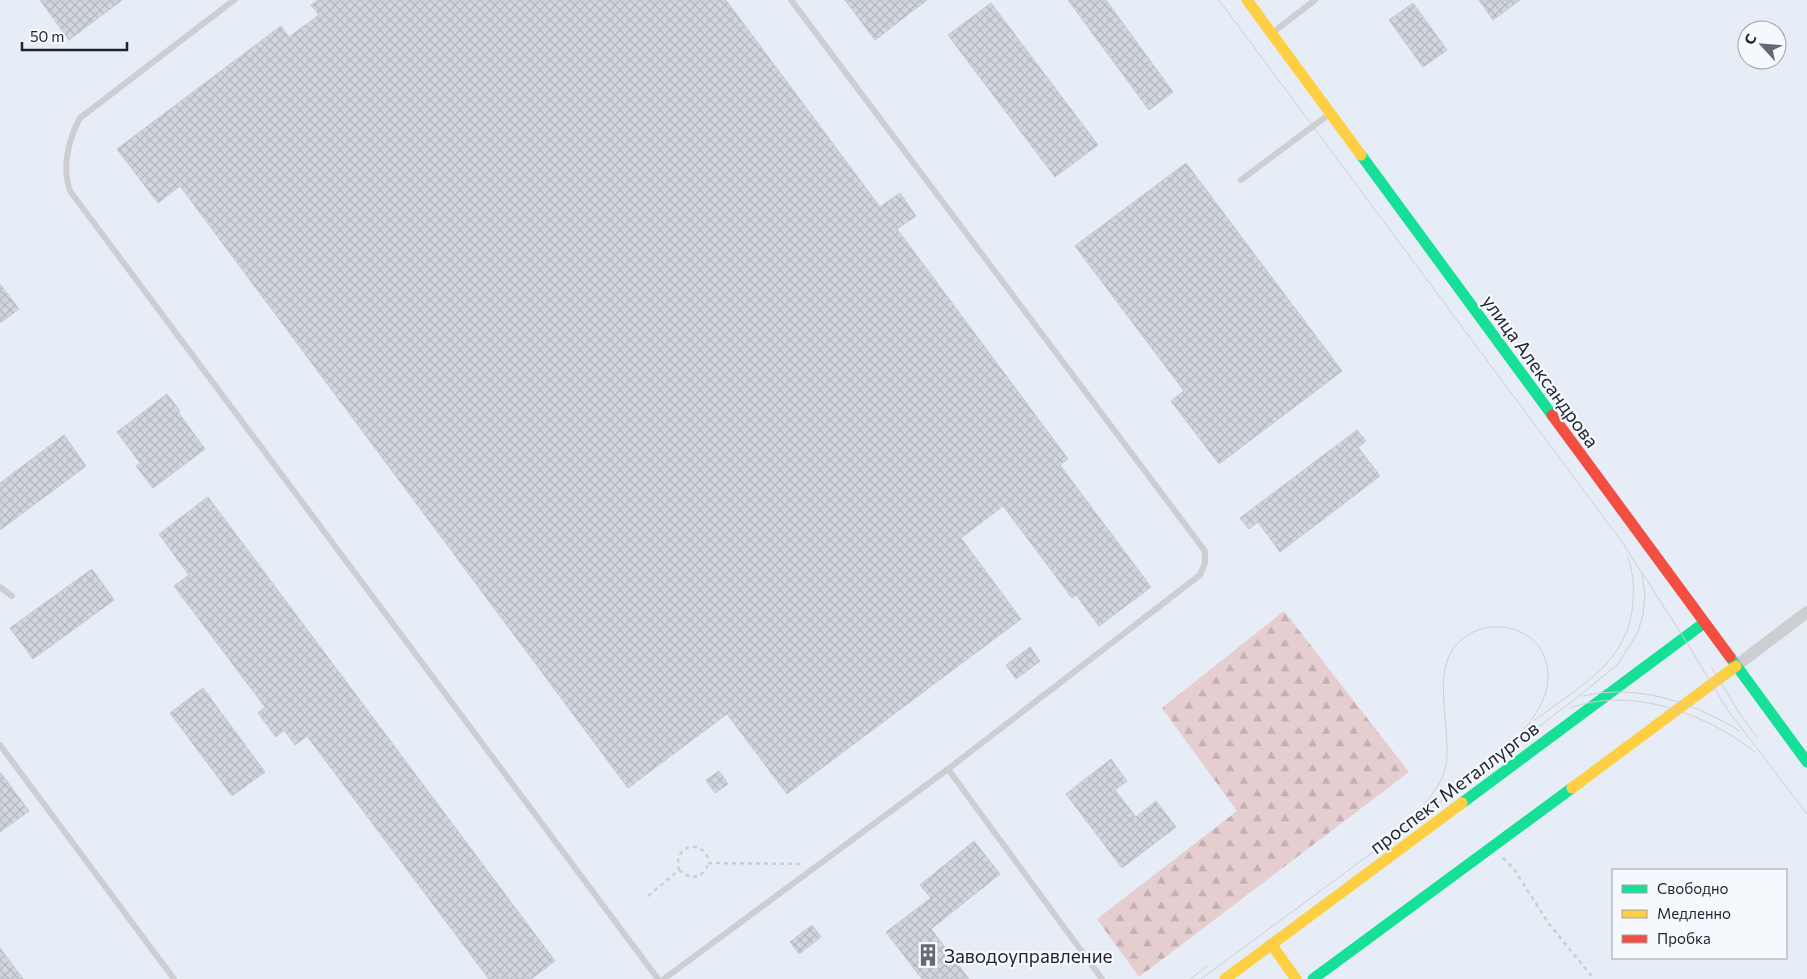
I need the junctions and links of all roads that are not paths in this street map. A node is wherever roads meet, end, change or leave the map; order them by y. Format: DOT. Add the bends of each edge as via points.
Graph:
graph roads {
  1 [pos="234,0"];
  2 [pos="791,0"];
  3 [pos="1247,0"];
  4 [pos="1315,0"];
  5 [pos="1272,33"];
  6 [pos="1331,112"];
  7 [pos="1241,180"];
  8 [pos="0,587"];
  9 [pos="12,596"];
  10 [pos="1807,612"];
  11 [pos="1704,623"];
  12 [pos="1736,666"];
  13 [pos="0,745"];
  14 [pos="1807,762"];
  15 [pos="948,769"];
  16 [pos="1271,944"];
  17 [pos="174,979"];
  18 [pos="658,979"];
  19 [pos="664,979"];
  20 [pos="1102,979"];
  21 [pos="1225,979"];
  22 [pos="1296,979"];
  23 [pos="1313,979"];
  1 -- 18 [label="lane" via="80,118 71,134 67,160 66,180 70,191"];
  2 -- 15 [label="lane" via="1205,551 1200,575"];
  3 -- 5 [label="street, улица Александрова"];
  4 -- 5 [label="lane"];
  5 -- 6 [label="street, улица Александрова"];
  6 -- 7 [label="lane"];
  6 -- 11 [label="street, улица Александрова"];
  8 -- 9 [label="lane"];
  10 -- 12 [label="street"];
  11 -- 12 [label="street, улица Александрова"];
  11 -- 16 [label="street, проспект Металлургов"];
  12 -- 14 [label="street, улица Александрова"];
  12 -- 23 [label="street"];
  13 -- 17 [label="lane"];
  15 -- 19 [label="lane"];
  15 -- 20 [label="lane"];
  16 -- 21 [label="street, проспект Металлургов"];
  16 -- 22 [label="street"];
}
